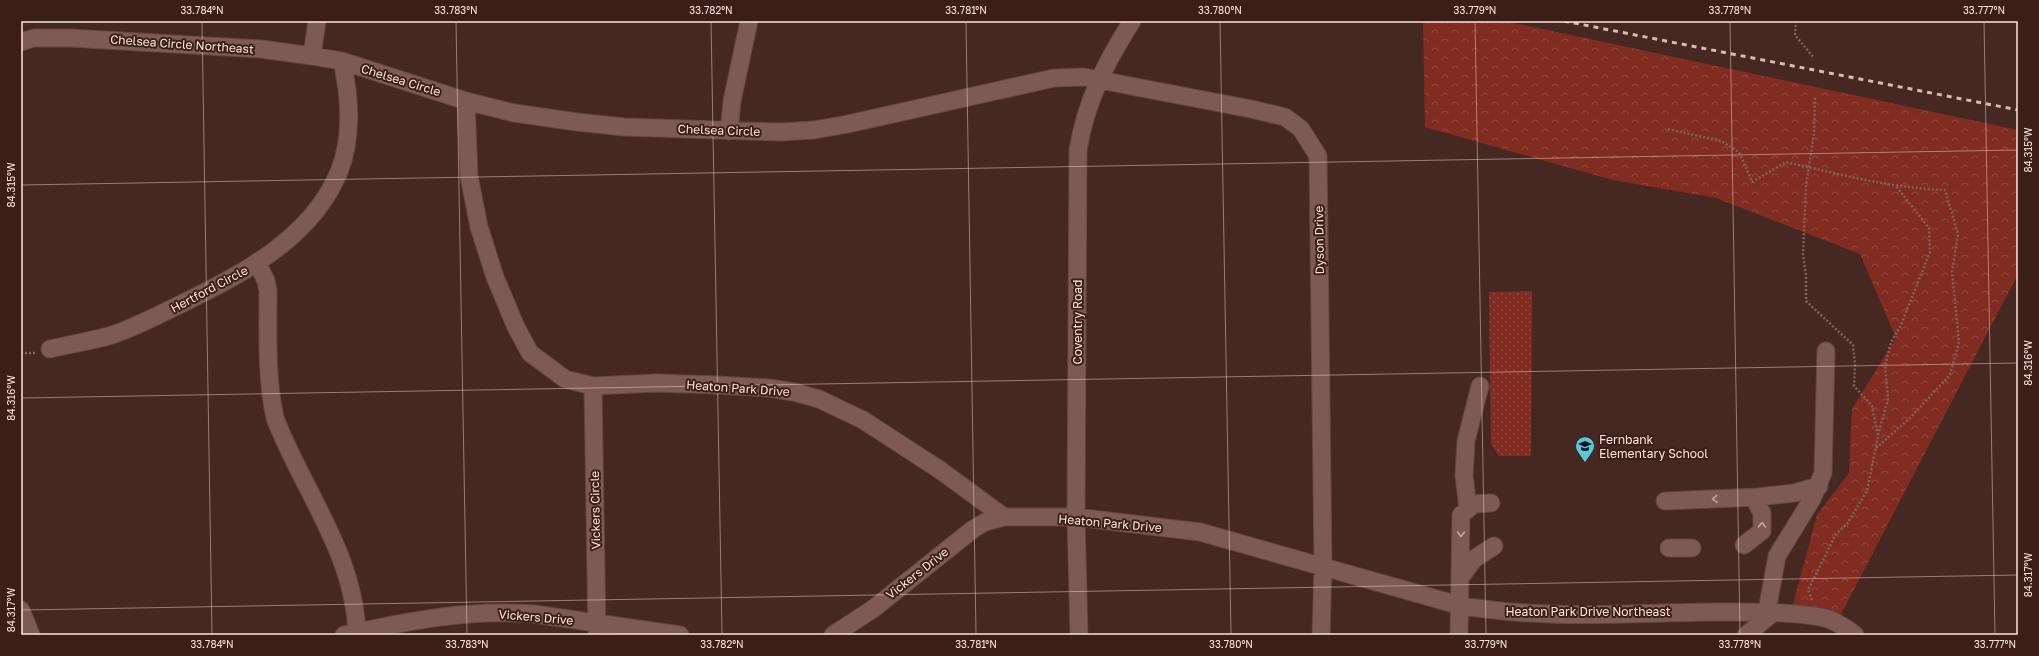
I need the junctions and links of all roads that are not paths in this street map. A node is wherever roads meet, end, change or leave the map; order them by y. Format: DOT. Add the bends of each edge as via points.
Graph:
graph roads {
  1 [pos="317,21"];
  2 [pos="749,21"];
  3 [pos="1132,21"];
  4 [pos="21,42"];
  5 [pos="312,56"];
  6 [pos="342,62"];
  7 [pos="1099,81"];
  8 [pos="466,101"];
  9 [pos="729,131"];
  10 [pos="257,262"];
  11 [pos="50,349"];
  12 [pos="1826,351"];
  13 [pos="593,386"];
  14 [pos="1480,386"];
  15 [pos="1819,486"];
  16 [pos="1754,498"];
  17 [pos="1665,501"];
  18 [pos="1491,503"];
  19 [pos="1468,509"];
  20 [pos="1004,517"];
  21 [pos="1076,517"];
  22 [pos="1744,545"];
  23 [pos="1494,546"];
  24 [pos="1669,548"];
  25 [pos="1692,548"];
  26 [pos="1323,566"];
  27 [pos="1460,578"];
  28 [pos="1458,605"];
  29 [pos="21,610"];
  30 [pos="1771,612"];
  31 [pos="596,629"];
  32 [pos="352,634"];
  33 [pos="32,635"];
  34 [pos="680,635"];
  35 [pos="833,635"];
  36 [pos="1079,635"];
  37 [pos="1321,635"];
  38 [pos="1459,635"];
  39 [pos="1746,635"];
  40 [pos="1855,635"];
  1 -- 5 [label="street"];
  2 -- 9 [label="street" via="732,101"];
  3 -- 7 [label="street, Coventry Road" via="1108,60"];
  4 -- 5 [label="street, Chelsea Circle Northeast" via="34,38 70,38 262,50"];
  5 -- 6 [label="street, Chelsea Circle Northeast"];
  6 -- 8 [label="street, Chelsea Circle"];
  6 -- 10 [label="street, Hertford Circle" via="347,85 349,123 339,172 305,224 286,242"];
  7 -- 9 [label="street, Chelsea Circle" via="1084,77 1054,78 814,130"];
  7 -- 21 [label="street, Coventry Road" via="1081,131 1077,172"];
  7 -- 26 [label="street, Dyson Drive" via="1251,108 1285,117 1301,129 1318,156"];
  8 -- 9 [label="street, Chelsea Circle" via="514,113 577,122 624,127"];
  8 -- 13 [label="street, Heaton Park Drive" via="468,163 473,200 486,252 516,327 530,353 545,365 565,379"];
  10 -- 11 [label="street, Hertford Circle" via="232,279 136,326 111,335"];
  10 -- 32 [label="street" via="268,291 271,388 275,418 337,548 351,587 356,614"];
  12 -- 15 [label="street" via="1825,457"];
  13 -- 20 [label="street, Heaton Park Drive" via="656,383 724,385 769,388 819,399 863,420"];
  13 -- 31 [label="street, Vickers Circle"];
  14 -- 19 [label="street" via="1466,441 1464,476"];
  15 -- 16 [label="street" via="1794,493"];
  15 -- 30 [label="street" via="1778,556"];
  16 -- 17 [label="street, one-way"];
  22 -- 16 [label="street, one-way" via="1762,531 1762,513"];
  18 -- 19 [label="street" via="1474,504"];
  19 -- 27 [label="street, one-way" via="1462,515"];
  20 -- 21 [label="street, Heaton Park Drive"];
  20 -- 35 [label="street, Vickers Drive" via="985,522 972,530"];
  21 -- 26 [label="street, Heaton Park Drive" via="1200,532"];
  21 -- 36 [label="street, Coventry Road"];
  23 -- 27 [label="street" via="1474,559"];
  24 -- 25 [label="street"];
  26 -- 28 [label="street, Heaton Park Drive Northeast"];
  26 -- 37 [label="street, Dyson Drive"];
  27 -- 28 [label="street"];
  28 -- 30 [label="street, Heaton Park Drive Northeast" via="1487,610 1550,613"];
  28 -- 38 [label="street"];
  29 -- 33 [label="street"];
  30 -- 39 [label="street"];
  30 -- 40 [label="street, Heaton Park Drive Northeast" via="1821,617 1843,626"];
  31 -- 32 [label="street, Vickers Drive" via="534,614 486,613 437,617"];
  31 -- 34 [label="street, Vickers Drive"];
}
